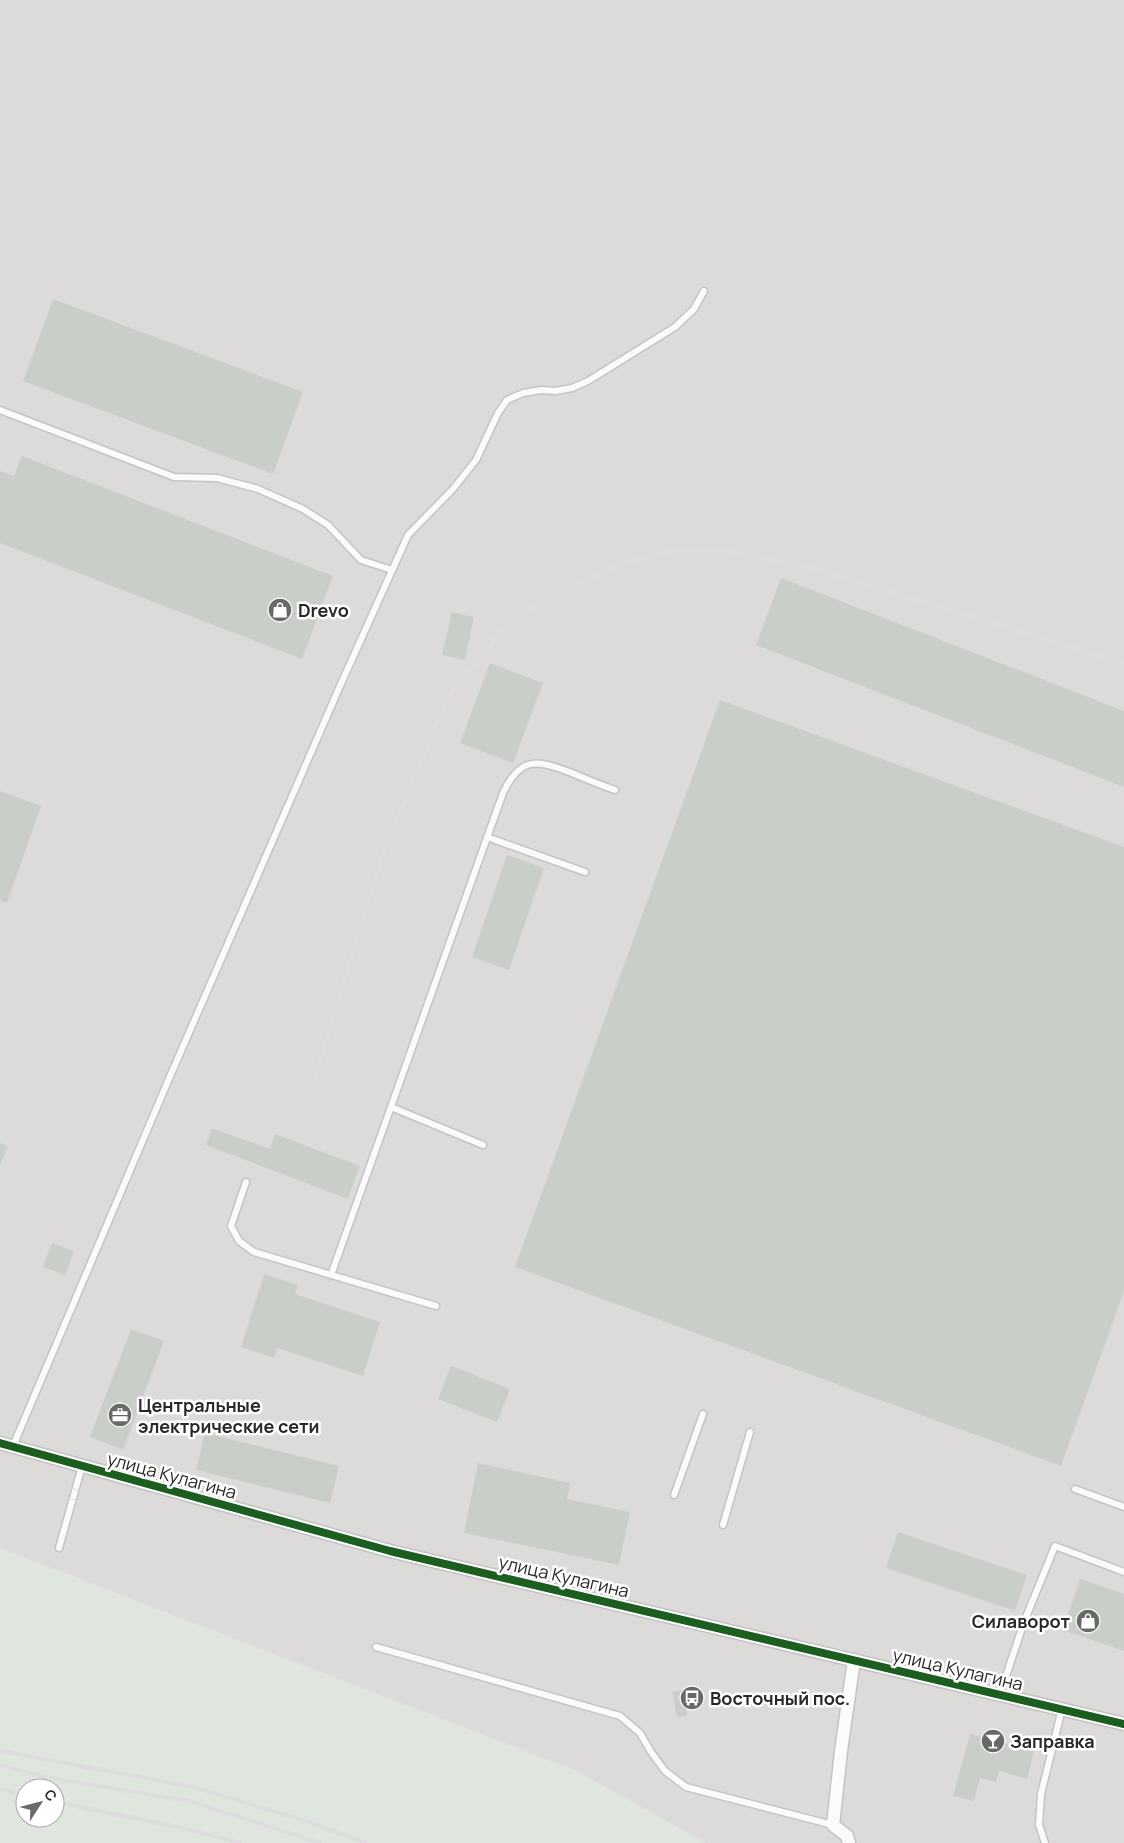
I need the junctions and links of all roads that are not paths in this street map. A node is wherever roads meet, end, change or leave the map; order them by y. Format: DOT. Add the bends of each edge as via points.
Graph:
graph roads {
  1 [pos="704,290"];
  2 [pos="0,410"];
  3 [pos="392,570"];
  4 [pos="615,790"];
  5 [pos="487,837"];
  6 [pos="585,872"];
  7 [pos="391,1107"];
  8 [pos="483,1146"];
  9 [pos="246,1182"];
  10 [pos="331,1274"];
  11 [pos="436,1306"];
  12 [pos="702,1414"];
  13 [pos="750,1432"];
  14 [pos="0,1443"];
  15 [pos="13,1446"];
  16 [pos="82,1466"];
  17 [pos="1075,1489"];
  18 [pos="674,1494"];
  19 [pos="1124,1507"];
  20 [pos="723,1525"];
  21 [pos="59,1548"];
  22 [pos="1124,1572"];
  23 [pos="376,1647"];
  24 [pos="854,1660"];
  25 [pos="1000,1694"];
  26 [pos="1062,1709"];
  27 [pos="1124,1724"];
  28 [pos="833,1825"];
  29 [pos="849,1843"];
  30 [pos="1045,1843"];
  1 -- 3 [label="lane" via="694,309 675,327 588,381 556,391 523,392 507,400 476,460 453,490 408,535"];
  2 -- 3 [label="lane" via="174,477 218,478 258,489 303,509 328,525 361,560"];
  3 -- 15 [label="lane" via="172,1072"];
  4 -- 5 [label="lane" via="547,764 526,765 509,780"];
  5 -- 6 [label="lane"];
  5 -- 7 [label="lane"];
  7 -- 8 [label="lane"];
  7 -- 10 [label="lane"];
  9 -- 10 [label="lane" via="231,1226 239,1241 254,1252"];
  10 -- 11 [label="lane"];
  12 -- 18 [label="lane"];
  13 -- 20 [label="lane"];
  14 -- 15 [label="street, улица Кулагина"];
  15 -- 16 [label="street, улица Кулагина"];
  16 -- 21 [label="lane"];
  16 -- 24 [label="street, улица Кулагина" via="390,1551"];
  17 -- 19 [label="lane"];
  22 -- 25 [label="lane" via="1055,1546 1024,1622"];
  23 -- 28 [label="lane" via="620,1716 640,1733 665,1771 686,1787"];
  24 -- 25 [label="street, улица Кулагина"];
  24 -- 28 [label="street"];
  25 -- 26 [label="street, улица Кулагина"];
  26 -- 27 [label="street, улица Кулагина"];
  26 -- 30 [label="lane" via="1042,1790 1039,1825"];
  28 -- 29 [label="street" via="847,1836"];
}
